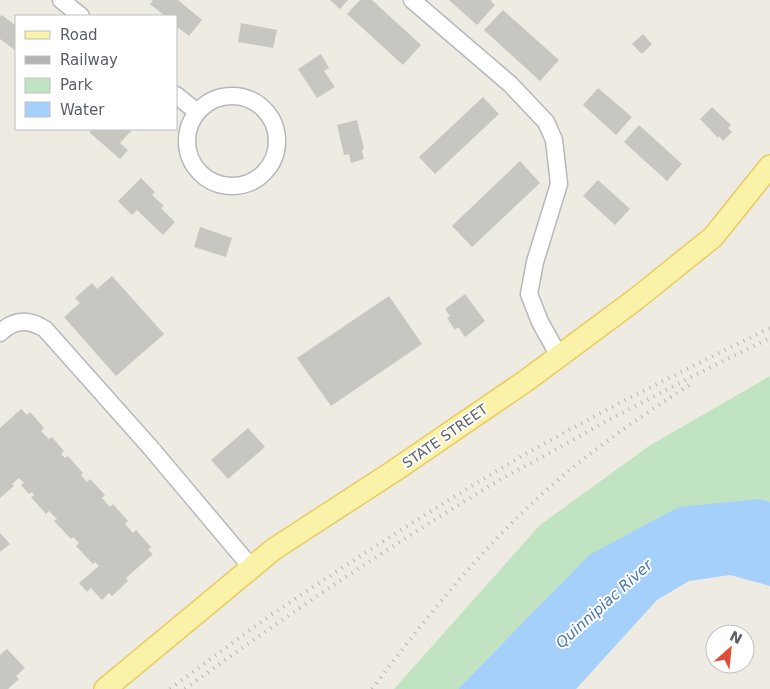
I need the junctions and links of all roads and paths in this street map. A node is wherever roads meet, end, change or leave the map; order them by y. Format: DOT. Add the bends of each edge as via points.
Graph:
graph roads {
  1 [pos="61,0"];
  2 [pos="412,0"];
  3 [pos="80,15"];
  4 [pos="178,97"];
  5 [pos="197,112"];
  6 [pos="770,166"];
  7 [pos="0,333"];
  8 [pos="559,356"];
  9 [pos="251,567"];
  10 [pos="105,689"];
  1 -- 3 [label="street"];
  2 -- 8 [label="street" via="510,84 546,122 554,140 559,184 535,262 529,294"];
  4 -- 5 [label="street"];
  5 -- 5 [label="street" via="189,125 187,141 189,156 197,170 209,180 223,185 239,185 254,180 266,170 277,145 276,130 261,107 235,96 214,100"];
  6 -- 8 [label="main road, STATE STREET" via="713,237"];
  7 -- 9 [label="street" via="22,321 45,329"];
  8 -- 9 [label="main road, STATE STREET"];
  9 -- 10 [label="main road, STATE STREET"];
}
